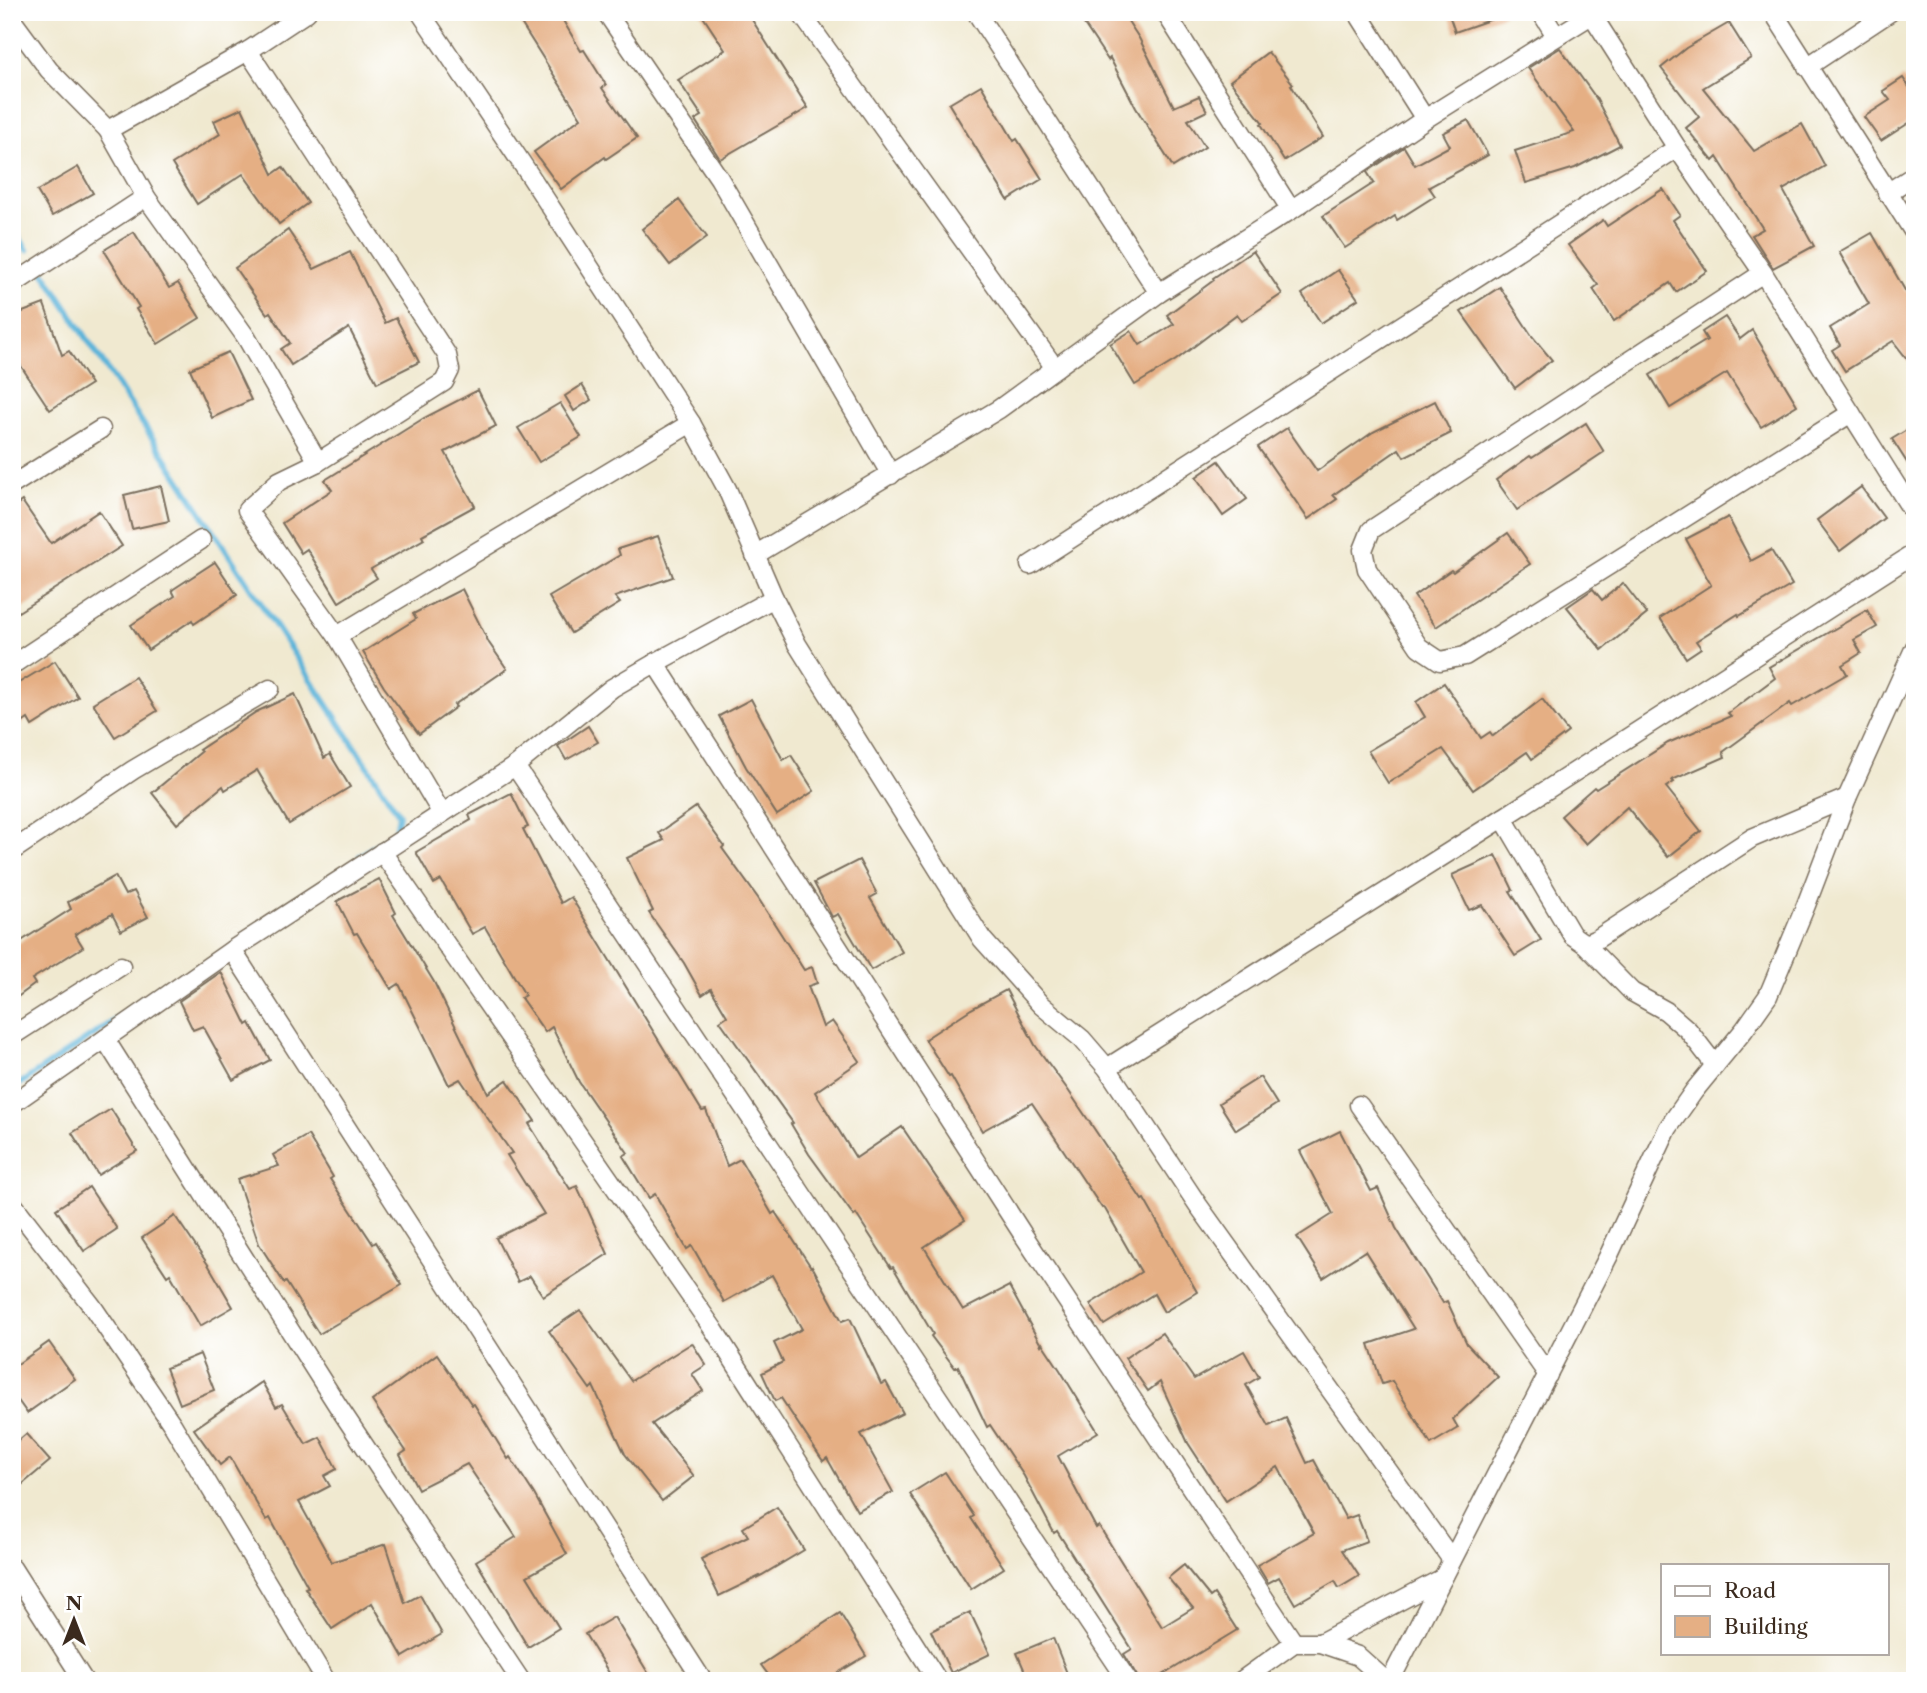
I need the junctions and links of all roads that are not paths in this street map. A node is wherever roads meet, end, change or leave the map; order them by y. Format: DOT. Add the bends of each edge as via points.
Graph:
graph roads {
  1 [pos="307,12"];
  2 [pos="420,12"];
  3 [pos="606,12"];
  4 [pos="800,12"];
  5 [pos="976,12"];
  6 [pos="1165,12"];
  7 [pos="1357,12"];
  8 [pos="1541,12"];
  9 [pos="1773,12"];
  10 [pos="1890,12"];
  11 [pos="1594,14"];
  12 [pos="12,20"];
  13 [pos="1556,36"];
  14 [pos="248,51"];
  15 [pos="1807,67"];
  16 [pos="1425,119"];
  17 [pos="108,130"];
  18 [pos="1677,149"];
  19 [pos="1915,175"];
  20 [pos="1888,193"];
  21 [pos="146,197"];
  22 [pos="1291,210"];
  23 [pos="1915,233"];
  24 [pos="1763,273"];
  25 [pos="12,285"];
  26 [pos="1158,293"];
  27 [pos="1055,368"];
  28 [pos="1851,413"];
  29 [pos="691,423"];
  30 [pos="101,429"];
  31 [pos="318,462"];
  32 [pos="891,475"];
  33 [pos="12,485"];
  34 [pos="1915,515"];
  35 [pos="201,540"];
  36 [pos="1915,553"];
  37 [pos="755,555"];
  38 [pos="1030,565"];
  39 [pos="774,598"];
  40 [pos="337,636"];
  41 [pos="1915,647"];
  42 [pos="655,663"];
  43 [pos="12,665"];
  44 [pos="270,689"];
  45 [pos="515,766"];
  46 [pos="1847,798"];
  47 [pos="441,812"];
  48 [pos="1503,818"];
  49 [pos="12,851"];
  50 [pos="382,852"];
  51 [pos="1584,944"];
  52 [pos="232,950"];
  53 [pos="121,966"];
  54 [pos="12,1036"];
  55 [pos="105,1039"];
  56 [pos="1715,1065"];
  57 [pos="1107,1068"];
  58 [pos="12,1104"];
  59 [pos="1359,1105"];
  60 [pos="12,1203"];
  61 [pos="1548,1375"];
  62 [pos="1452,1560"];
  63 [pos="12,1568"];
  64 [pos="1443,1577"];
  65 [pos="1294,1643"];
  66 [pos="1320,1643"];
  67 [pos="85,1681"];
  68 [pos="326,1681"];
  69 [pos="521,1681"];
  70 [pos="703,1681"];
  71 [pos="938,1681"];
  72 [pos="1128,1681"];
  73 [pos="1241,1681"];
  74 [pos="1388,1681"];
  1 -- 14 [label="street"];
  2 -- 29 [label="street"];
  3 -- 32 [label="street" via="719,178"];
  4 -- 27 [label="street"];
  5 -- 26 [label="street"];
  6 -- 22 [label="street"];
  7 -- 16 [label="street"];
  8 -- 13 [label="street"];
  9 -- 15 [label="street"];
  10 -- 15 [label="street"];
  11 -- 13 [label="street"];
  11 -- 18 [label="street"];
  12 -- 17 [label="street" via="49,70"];
  13 -- 16 [label="street"];
  14 -- 17 [label="street"];
  14 -- 31 [label="street" via="447,355 450,370 444,382"];
  15 -- 20 [label="street"];
  16 -- 22 [label="street"];
  17 -- 21 [label="street"];
  18 -- 24 [label="street"];
  18 -- 38 [label="street"];
  19 -- 20 [label="street"];
  20 -- 23 [label="street"];
  21 -- 25 [label="street"];
  21 -- 31 [label="street" via="246,337"];
  22 -- 26 [label="street"];
  24 -- 28 [label="street"];
  24 -- 28 [label="street" via="1371,530 1363,551 1367,569 1419,647 1440,661 1465,656"];
  26 -- 27 [label="street"];
  27 -- 32 [label="street" via="999,409"];
  28 -- 34 [label="street"];
  29 -- 37 [label="street" via="727,489"];
  29 -- 40 [label="street"];
  30 -- 33 [label="street"];
  31 -- 40 [label="street" via="279,481 247,510"];
  32 -- 37 [label="street"];
  35 -- 43 [label="street"];
  36 -- 48 [label="street"];
  37 -- 39 [label="street"];
  39 -- 42 [label="street"];
  39 -- 57 [label="street" via="797,644 982,939 1041,1005"];
  40 -- 47 [label="street"];
  41 -- 46 [label="street"];
  42 -- 45 [label="street" via="612,688"];
  42 -- 65 [label="street" via="1014,1221"];
  44 -- 49 [label="street" via="134,770"];
  45 -- 47 [label="street"];
  45 -- 72 [label="street"];
  46 -- 51 [label="street" via="1752,838"];
  46 -- 56 [label="street" via="1768,996"];
  47 -- 50 [label="street"];
  48 -- 51 [label="street" via="1572,935"];
  48 -- 57 [label="street"];
  50 -- 52 [label="street"];
  50 -- 71 [label="street" via="714,1330"];
  51 -- 56 [label="street" via="1632,992 1688,1030"];
  52 -- 55 [label="street"];
  52 -- 70 [label="street"];
  53 -- 54 [label="street"];
  55 -- 58 [label="street"];
  55 -- 69 [label="street" via="338,1406"];
  56 -- 61 [label="street" via="1668,1128"];
  57 -- 62 [label="street" via="1198,1205"];
  59 -- 61 [label="street"];
  60 -- 68 [label="street" via="92,1306 172,1424"];
  61 -- 62 [label="street"];
  62 -- 64 [label="street"];
  63 -- 67 [label="street"];
  64 -- 66 [label="street"];
  64 -- 74 [label="street"];
  65 -- 66 [label="street"];
  65 -- 73 [label="street"];
  66 -- 74 [label="street" via="1358,1656"];
}
